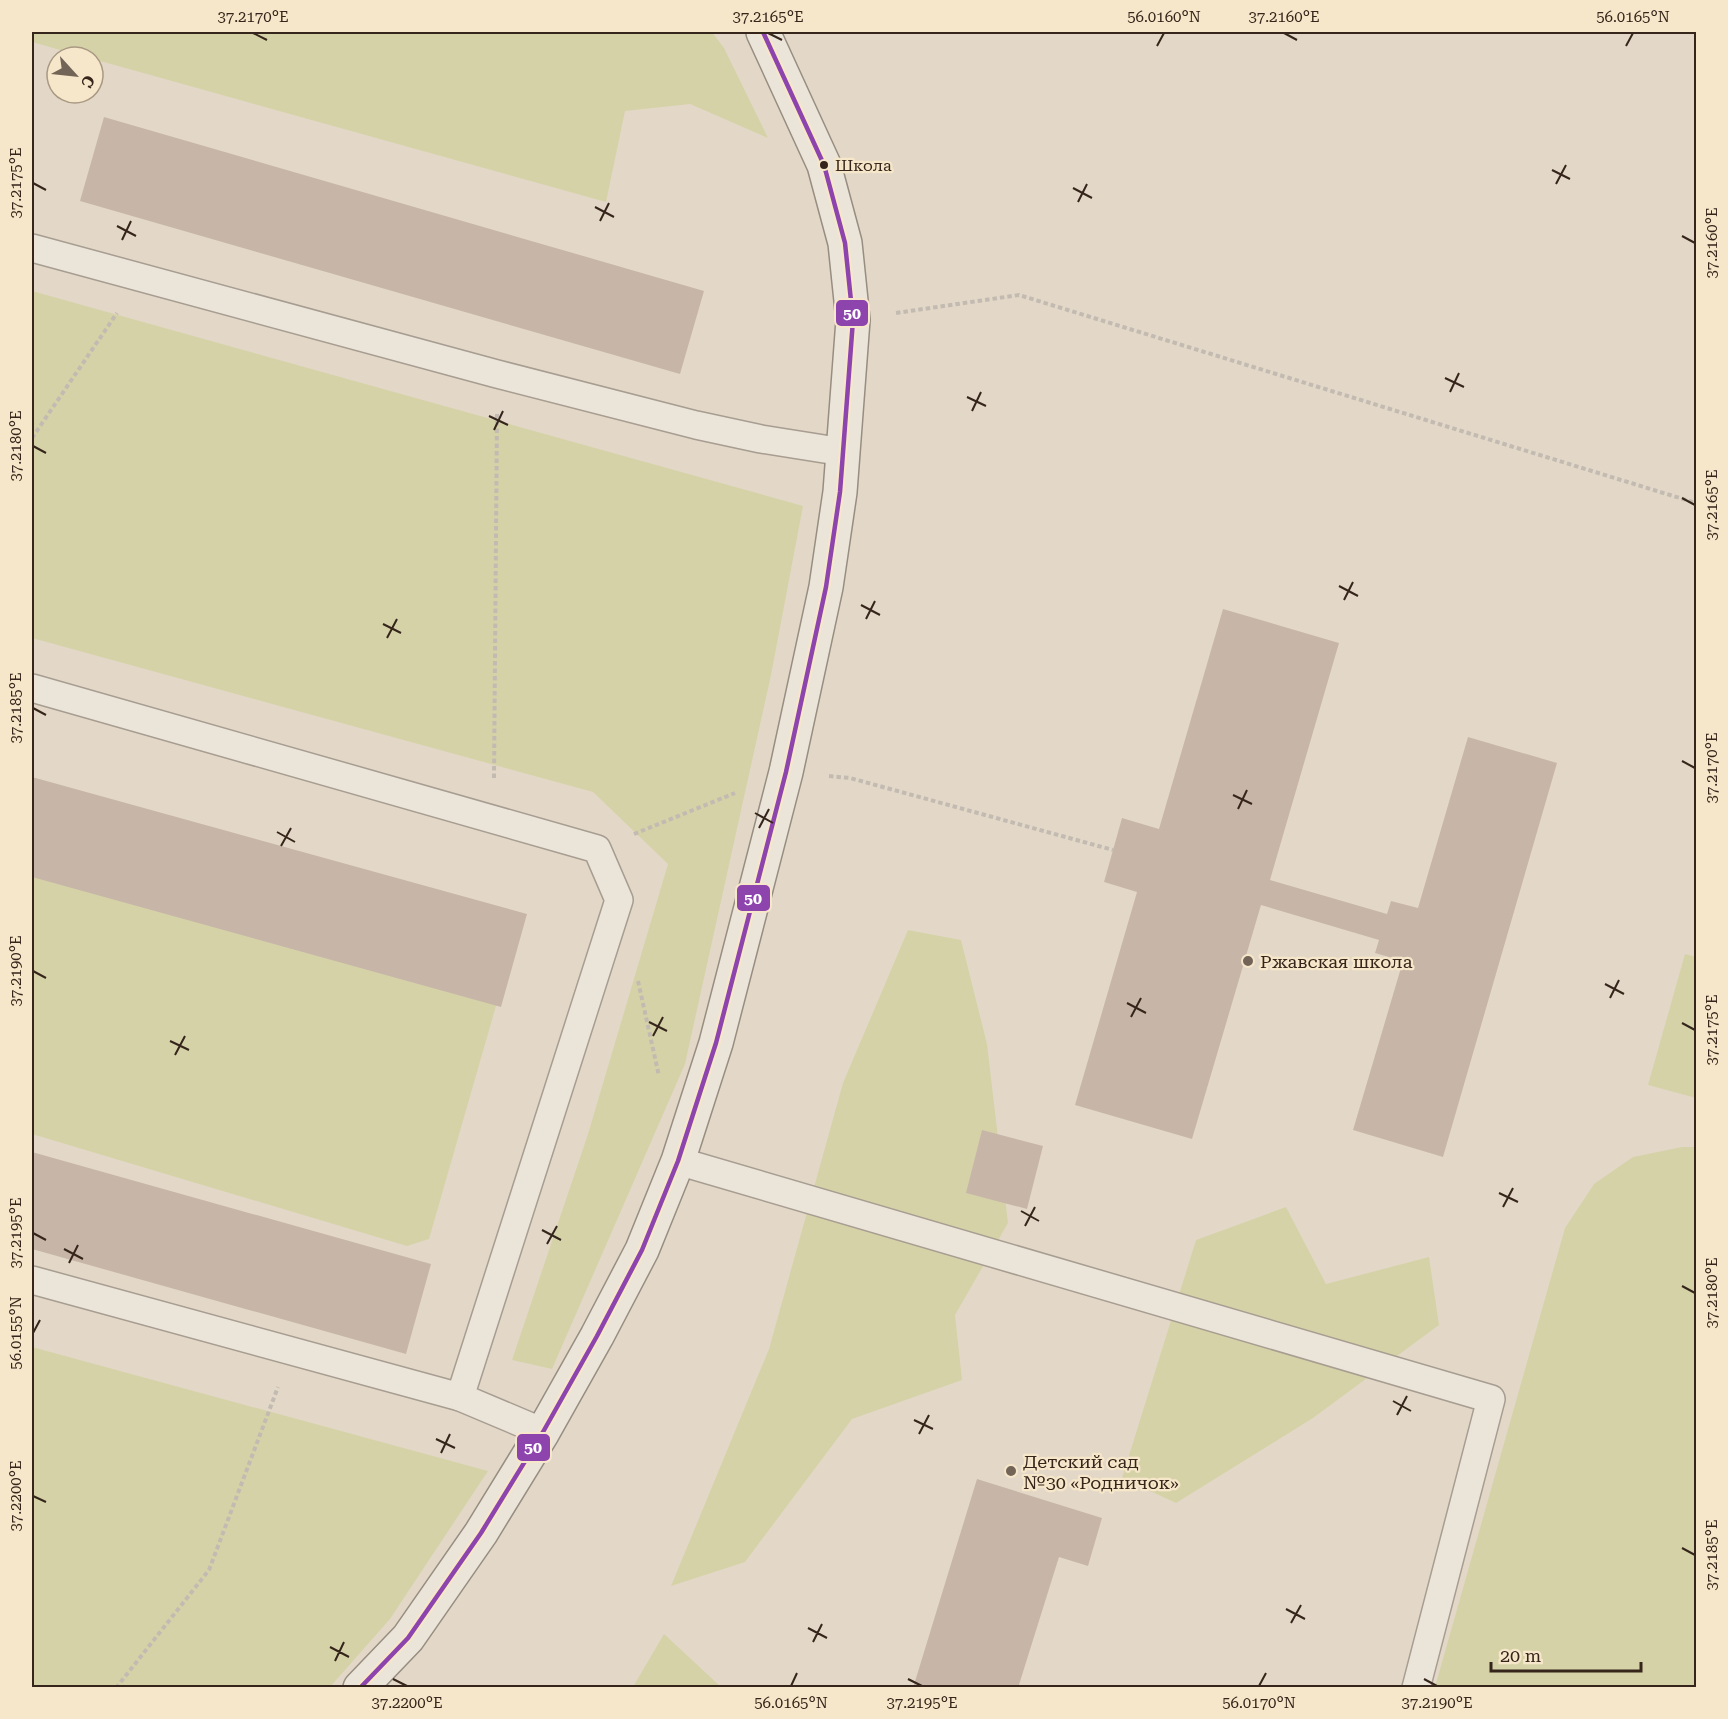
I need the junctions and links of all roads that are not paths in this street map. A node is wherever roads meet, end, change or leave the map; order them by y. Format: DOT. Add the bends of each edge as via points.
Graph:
graph roads {
  1 [pos="763,32"];
  2 [pos="32,248"];
  3 [pos="843,452"];
  4 [pos="32,688"];
  5 [pos="678,1161"];
  6 [pos="32,1280"];
  7 [pos="460,1397"];
  8 [pos="543,1432"];
  9 [pos="360,1688"];
  10 [pos="1416,1688"];
  1 -- 3 [label="street" via="824,165 845,243 853,320"];
  2 -- 3 [label="lane" via="696,425"];
  3 -- 5 [label="street" via="826,587 786,772 716,1043"];
  4 -- 7 [label="lane" via="597,849 620,900"];
  5 -- 8 [label="street" via="642,1250"];
  5 -- 10 [label="lane" via="1491,1399"];
  6 -- 7 [label="lane"];
  7 -- 8 [label="lane"];
  8 -- 9 [label="street" via="481,1533 408,1638"];
}
